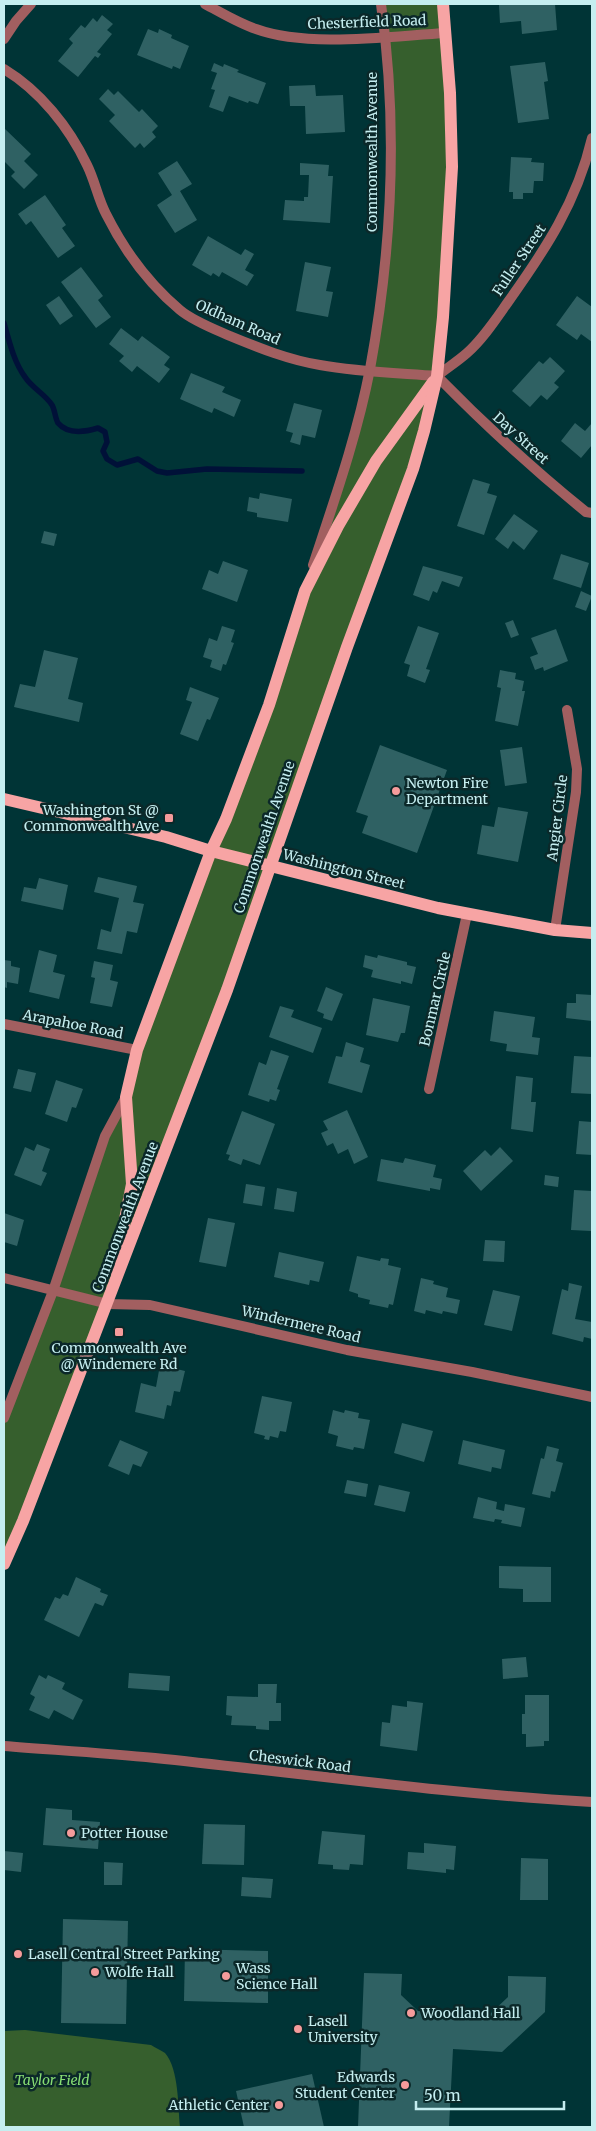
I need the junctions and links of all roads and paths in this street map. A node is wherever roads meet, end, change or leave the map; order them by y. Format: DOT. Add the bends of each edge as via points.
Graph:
graph roads {
  1 [pos="31,4"];
  2 [pos="205,4"];
  3 [pos="382,4"];
  4 [pos="443,4"];
  5 [pos="446,33"];
  6 [pos="386,36"];
  7 [pos="4,39"];
  8 [pos="4,69"];
  9 [pos="592,138"];
  10 [pos="369,370"];
  11 [pos="437,376"];
  12 [pos="592,513"];
  13 [pos="305,591"];
  14 [pos="567,710"];
  15 [pos="4,799"];
  16 [pos="211,851"];
  17 [pos="270,865"];
  18 [pos="467,914"];
  19 [pos="555,930"];
  20 [pos="592,933"];
  21 [pos="4,1024"];
  22 [pos="137,1050"];
  23 [pos="429,1089"];
  24 [pos="126,1097"];
  25 [pos="4,1278"];
  26 [pos="53,1291"];
  27 [pos="108,1304"];
  28 [pos="592,1397"];
  29 [pos="4,1418"];
  30 [pos="4,1564"];
  31 [pos="4,1746"];
  32 [pos="592,1802"];
  1 -- 7 [label="street"];
  2 -- 6 [label="street, Chesterfield Road" via="257,30 280,36 340,39"];
  3 -- 6 [label="street, Commonwealth Avenue"];
  4 -- 5 [label="main road, Commonwealth Avenue"];
  5 -- 6 [label="street, Chesterfield Road"];
  5 -- 11 [label="main road, Commonwealth Avenue" via="452,167"];
  6 -- 10 [label="street, Commonwealth Avenue" via="389,212 387,251"];
  8 -- 10 [label="street, Oldham Road" via="21,80 48,106 71,135 88,166 105,213 128,252 152,284 181,311 215,330 279,355 320,365"];
  9 -- 11 [label="street, Fuller Street" via="585,168 544,252 469,352"];
  10 -- 11 [label="street, Oldham Road"];
  10 -- 13 [label="street, Commonwealth Avenue" via="351,446"];
  11 -- 12 [label="street, Day Street" via="557,490"];
  11 -- 13 [label="main road, Commonwealth Avenue" via="376,461"];
  11 -- 17 [label="main road, Commonwealth Avenue" via="413,469"];
  13 -- 16 [label="main road, Commonwealth Avenue" via="269,705"];
  14 -- 19 [label="street, Angier Circle" via="577,776 574,816"];
  15 -- 16 [label="main road, Washington Street" via="166,837"];
  16 -- 17 [label="main road, Washington Street"];
  16 -- 22 [label="main road, Commonwealth Avenue"];
  17 -- 18 [label="main road, Washington Street"];
  17 -- 27 [label="main road, Commonwealth Avenue" via="227,990"];
  18 -- 19 [label="main road, Washington Street"];
  18 -- 23 [label="street, Bonmar Circle"];
  19 -- 20 [label="main road, Washington Street"];
  21 -- 22 [label="street, Arapahoe Road"];
  22 -- 24 [label="main road, Commonwealth Avenue"];
  24 -- 26 [label="street, Commonwealth Avenue" via="105,1136"];
  24 -- 27 [label="main road, Commonwealth Avenue" via="132,1184"];
  25 -- 26 [label="street, Windermere Road"];
  26 -- 27 [label="street, Windermere Road"];
  26 -- 29 [label="street, Commonwealth Avenue"];
  27 -- 28 [label="street, Windermere Road" via="150,1305 347,1350"];
  27 -- 30 [label="main road, Commonwealth Avenue"];
  31 -- 32 [label="street, Cheswick Road" via="154,1758 387,1785"];
}
